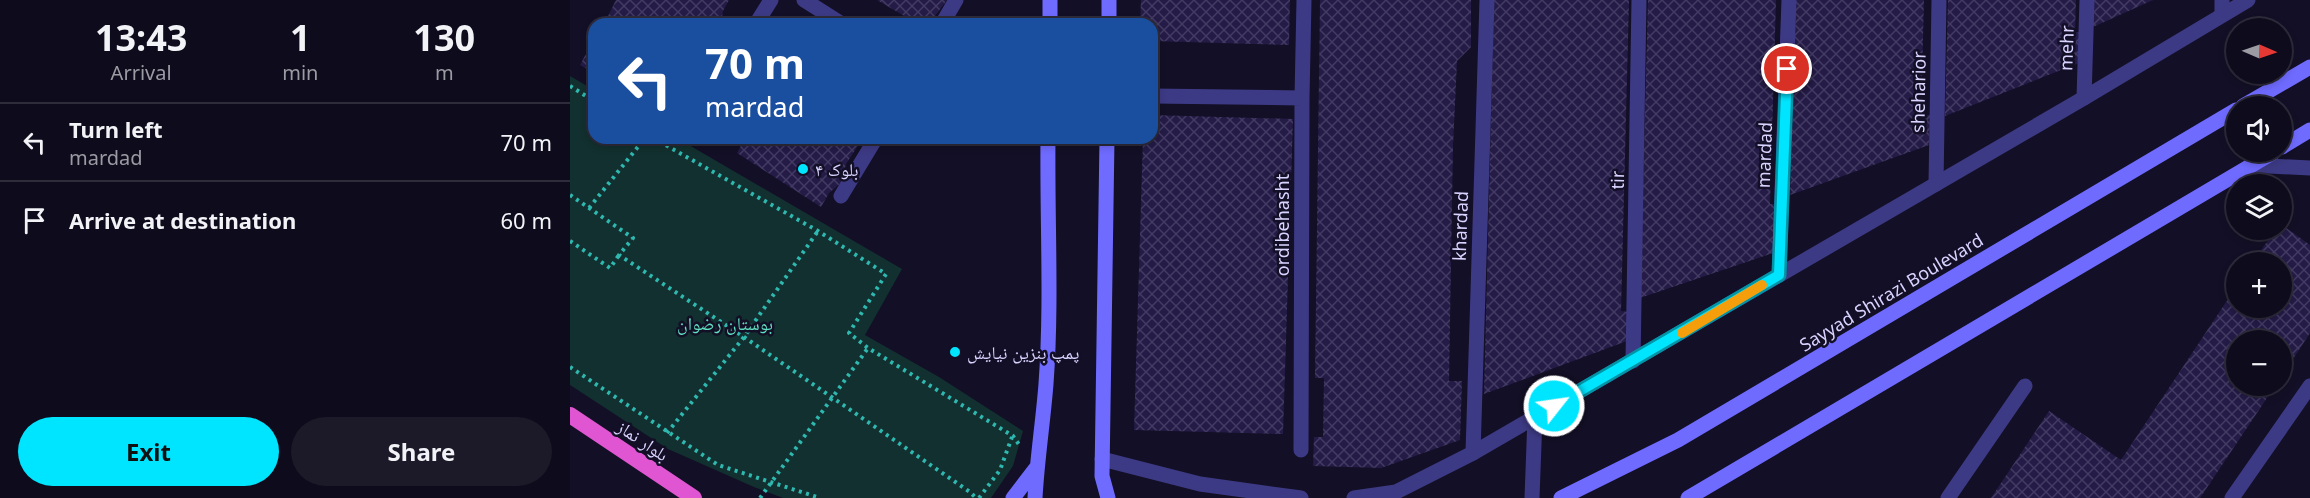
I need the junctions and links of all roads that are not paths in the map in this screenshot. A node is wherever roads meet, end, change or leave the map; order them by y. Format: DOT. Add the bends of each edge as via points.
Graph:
graph roads {
  1 [pos="771,0"];
  2 [pos="804,0"];
  3 [pos="956,0"];
  4 [pos="1050,0"];
  5 [pos="1109,0"];
  6 [pos="1304,0"];
  7 [pos="1487,0"];
  8 [pos="1639,0"];
  9 [pos="1789,0"];
  10 [pos="1939,0"];
  11 [pos="2087,0"];
  12 [pos="2248,0"];
  13 [pos="2222,8"];
  14 [pos="760,18"];
  15 [pos="832,18"];
  16 [pos="946,18"];
  17 [pos="1050,18"];
  18 [pos="1109,18"];
  19 [pos="2310,67"];
  20 [pos="1158,96"];
  21 [pos="2260,96"];
  22 [pos="1302,98"];
  23 [pos="2084,98"];
  24 [pos="2226,116"];
  25 [pos="2310,130"];
  26 [pos="2292,141"];
  27 [pos="872,144"];
  28 [pos="1048,144"];
  29 [pos="1107,144"];
  30 [pos="2256,162"];
  31 [pos="2250,165"];
  32 [pos="2310,168"];
  33 [pos="1936,184"];
  34 [pos="841,196"];
  35 [pos="1779,275"];
  36 [pos="1633,361"];
  37 [pos="2025,386"];
  38 [pos="2310,386"];
  39 [pos="570,415"];
  40 [pos="1535,417"];
  41 [pos="1301,450"];
  42 [pos="1473,453"];
  43 [pos="1102,459"];
  44 [pos="1036,468"];
  45 [pos="1106,496"];
  46 [pos="694,498"];
  47 [pos="1013,498"];
  48 [pos="1035,498"];
  49 [pos="1044,498"];
  50 [pos="1301,498"];
  51 [pos="1354,498"];
  52 [pos="1532,498"];
  53 [pos="1561,498"];
  54 [pos="1688,498"];
  55 [pos="1948,498"];
  56 [pos="2232,498"];
  1 -- 14 [label="street"];
  2 -- 15 [label="street"];
  3 -- 16 [label="street"];
  4 -- 17 [label="main road"];
  5 -- 18 [label="main road"];
  6 -- 22 [label="street, ordibehasht"];
  7 -- 42 [label="street, khardad"];
  8 -- 36 [label="street, tir"];
  9 -- 35 [label="street, mardad"];
  10 -- 33 [label="street, sheharior"];
  11 -- 23 [label="street, mehr"];
  12 -- 13 [label="street"];
  13 -- 23 [label="street"];
  19 -- 21 [label="main road"];
  20 -- 22 [label="street"];
  22 -- 41 [label="street, ordibehasht"];
  23 -- 33 [label="street"];
  24 -- 53 [label="main road, Sayyad Shirazi Boulevard" via="1678,440"];
  25 -- 26 [label="main road"];
  27 -- 34 [label="street"];
  28 -- 44 [label="main road" via="1046,384"];
  29 -- 43 [label="main road"];
  30 -- 31 [label="main road"];
  31 -- 32 [label="street"];
  31 -- 54 [label="main road"];
  33 -- 35 [label="street"];
  35 -- 36 [label="street"];
  36 -- 40 [label="street"];
  37 -- 55 [label="street"];
  38 -- 56 [label="street"];
  39 -- 46 [label="highway, بلوار نماز"];
  40 -- 42 [label="street"];
  40 -- 52 [label="street"];
  42 -- 51 [label="street" via="1396,492"];
  43 -- 45 [label="main road"];
  43 -- 50 [label="street" via="1200,484"];
  44 -- 47 [label="main road"];
  44 -- 48 [label="main road"];
  44 -- 49 [label="main road"];
}
